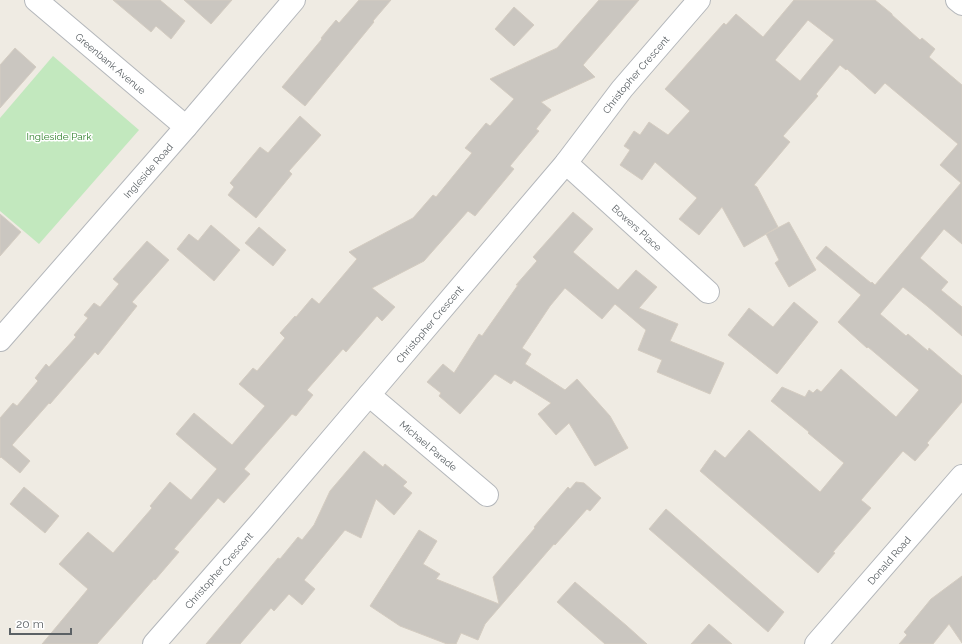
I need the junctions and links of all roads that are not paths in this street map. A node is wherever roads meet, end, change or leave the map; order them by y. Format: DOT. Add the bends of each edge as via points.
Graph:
graph roads {
  1 [pos="36,0"];
  2 [pos="294,0"];
  3 [pos="700,0"];
  4 [pos="957,0"];
  5 [pos="962,4"];
  6 [pos="186,127"];
  7 [pos="566,163"];
  8 [pos="708,292"];
  9 [pos="0,340"];
  10 [pos="369,395"];
  11 [pos="962,476"];
  12 [pos="487,495"];
  13 [pos="154,644"];
  14 [pos="816,644"];
  1 -- 6 [label="street, Greenbank Avenue"];
  2 -- 6 [label="street, Ingleside Road"];
  3 -- 7 [label="street, Christopher Crescent" via="622,89"];
  4 -- 5 [label="street"];
  6 -- 9 [label="street, Ingleside Road"];
  7 -- 8 [label="street, Bowers Place"];
  7 -- 10 [label="street, Christopher Crescent"];
  10 -- 12 [label="street, Michael Parade"];
  10 -- 13 [label="street, Christopher Crescent"];
  11 -- 14 [label="street, Donald Road"];
}
